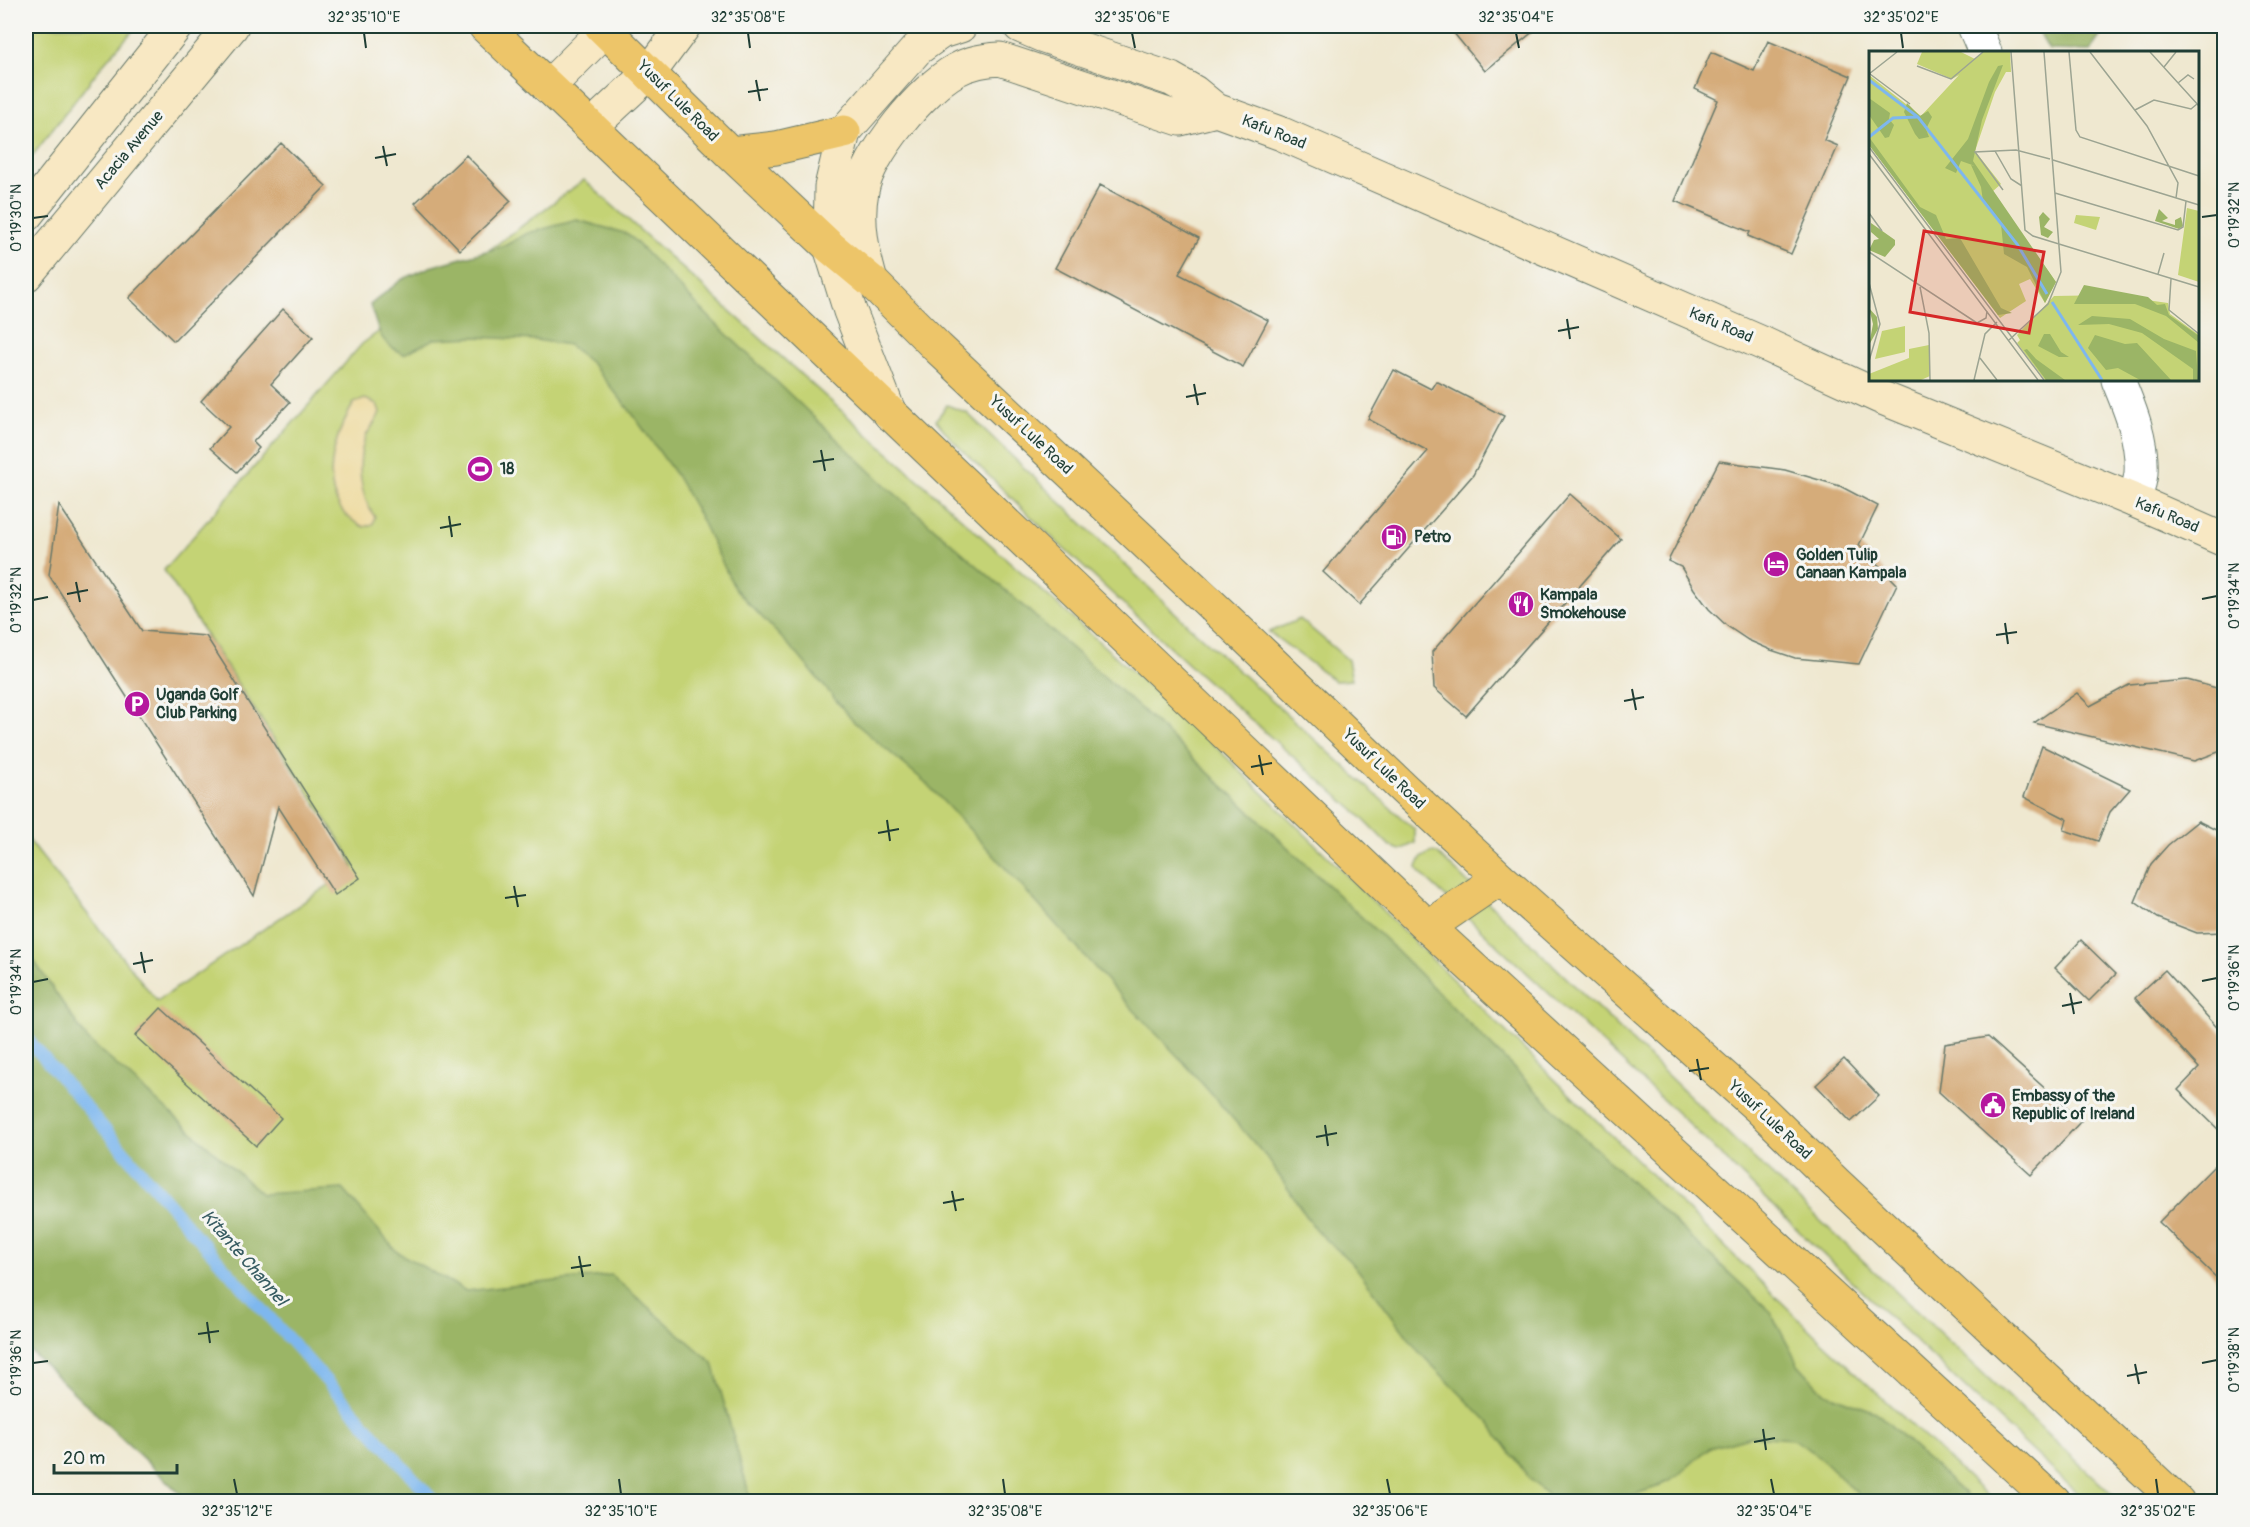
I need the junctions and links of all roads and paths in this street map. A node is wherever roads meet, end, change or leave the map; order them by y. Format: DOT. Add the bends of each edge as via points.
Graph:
graph roads {
  1 [pos="176,26"];
  2 [pos="232,26"];
  3 [pos="485,26"];
  4 [pos="684,26"];
  5 [pos="960,26"];
  6 [pos="1020,26"];
  7 [pos="1974,26"];
  8 [pos="605,27"];
  9 [pos="1985,51"];
  10 [pos="650,72"];
  11 [pos="548,87"];
  12 [pos="1216,110"];
  13 [pos="592,126"];
  14 [pos="844,132"];
  15 [pos="730,153"];
  16 [pos="26,215"];
  17 [pos="830,247"];
  18 [pos="26,275"];
  19 [pos="871,281"];
  20 [pos="2118,381"];
  21 [pos="890,414"];
  22 [pos="2135,501"];
  23 [pos="2224,540"];
  24 [pos="1500,878"];
  25 [pos="1428,927"];
  26 [pos="2054,1502"];
  27 [pos="2178,1502"];
  1 -- 16 [label="main road"];
  2 -- 18 [label="main road, Acacia Avenue"];
  3 -- 11 [label="main road"];
  4 -- 10 [label="main road"];
  5 -- 14 [label="main road" via="941,32 917,49"];
  6 -- 12 [label="main road, Kafu Road" via="1171,79"];
  7 -- 9 [label="street"];
  8 -- 10 [label="main road, Yusuf Lule Road"];
  8 -- 11 [label="main road"];
  10 -- 13 [label="main road"];
  10 -- 15 [label="main road, Yusuf Lule Road"];
  11 -- 13 [label="main road"];
  12 -- 19 [label="main road" via="1180,119 1000,59 979,60 955,71 906,114 871,162 862,190 860,220"];
  12 -- 22 [label="main road, Kafu Road" via="1282,134 1880,397"];
  13 -- 21 [label="main road"];
  14 -- 15 [label="main road" via="776,148"];
  14 -- 17 [label="main road" via="831,187"];
  15 -- 17 [label="main road, Yusuf Lule Road"];
  17 -- 19 [label="main road, Yusuf Lule Road"];
  17 -- 21 [label="main road"];
  19 -- 24 [label="main road, Yusuf Lule Road"];
  20 -- 22 [label="street" via="2140,450 2141,474"];
  21 -- 25 [label="main road"];
  22 -- 23 [label="main road, Kafu Road"];
  24 -- 25 [label="main road"];
  24 -- 27 [label="main road, Yusuf Lule Road" via="1760,1108"];
  25 -- 26 [label="main road"];
}
